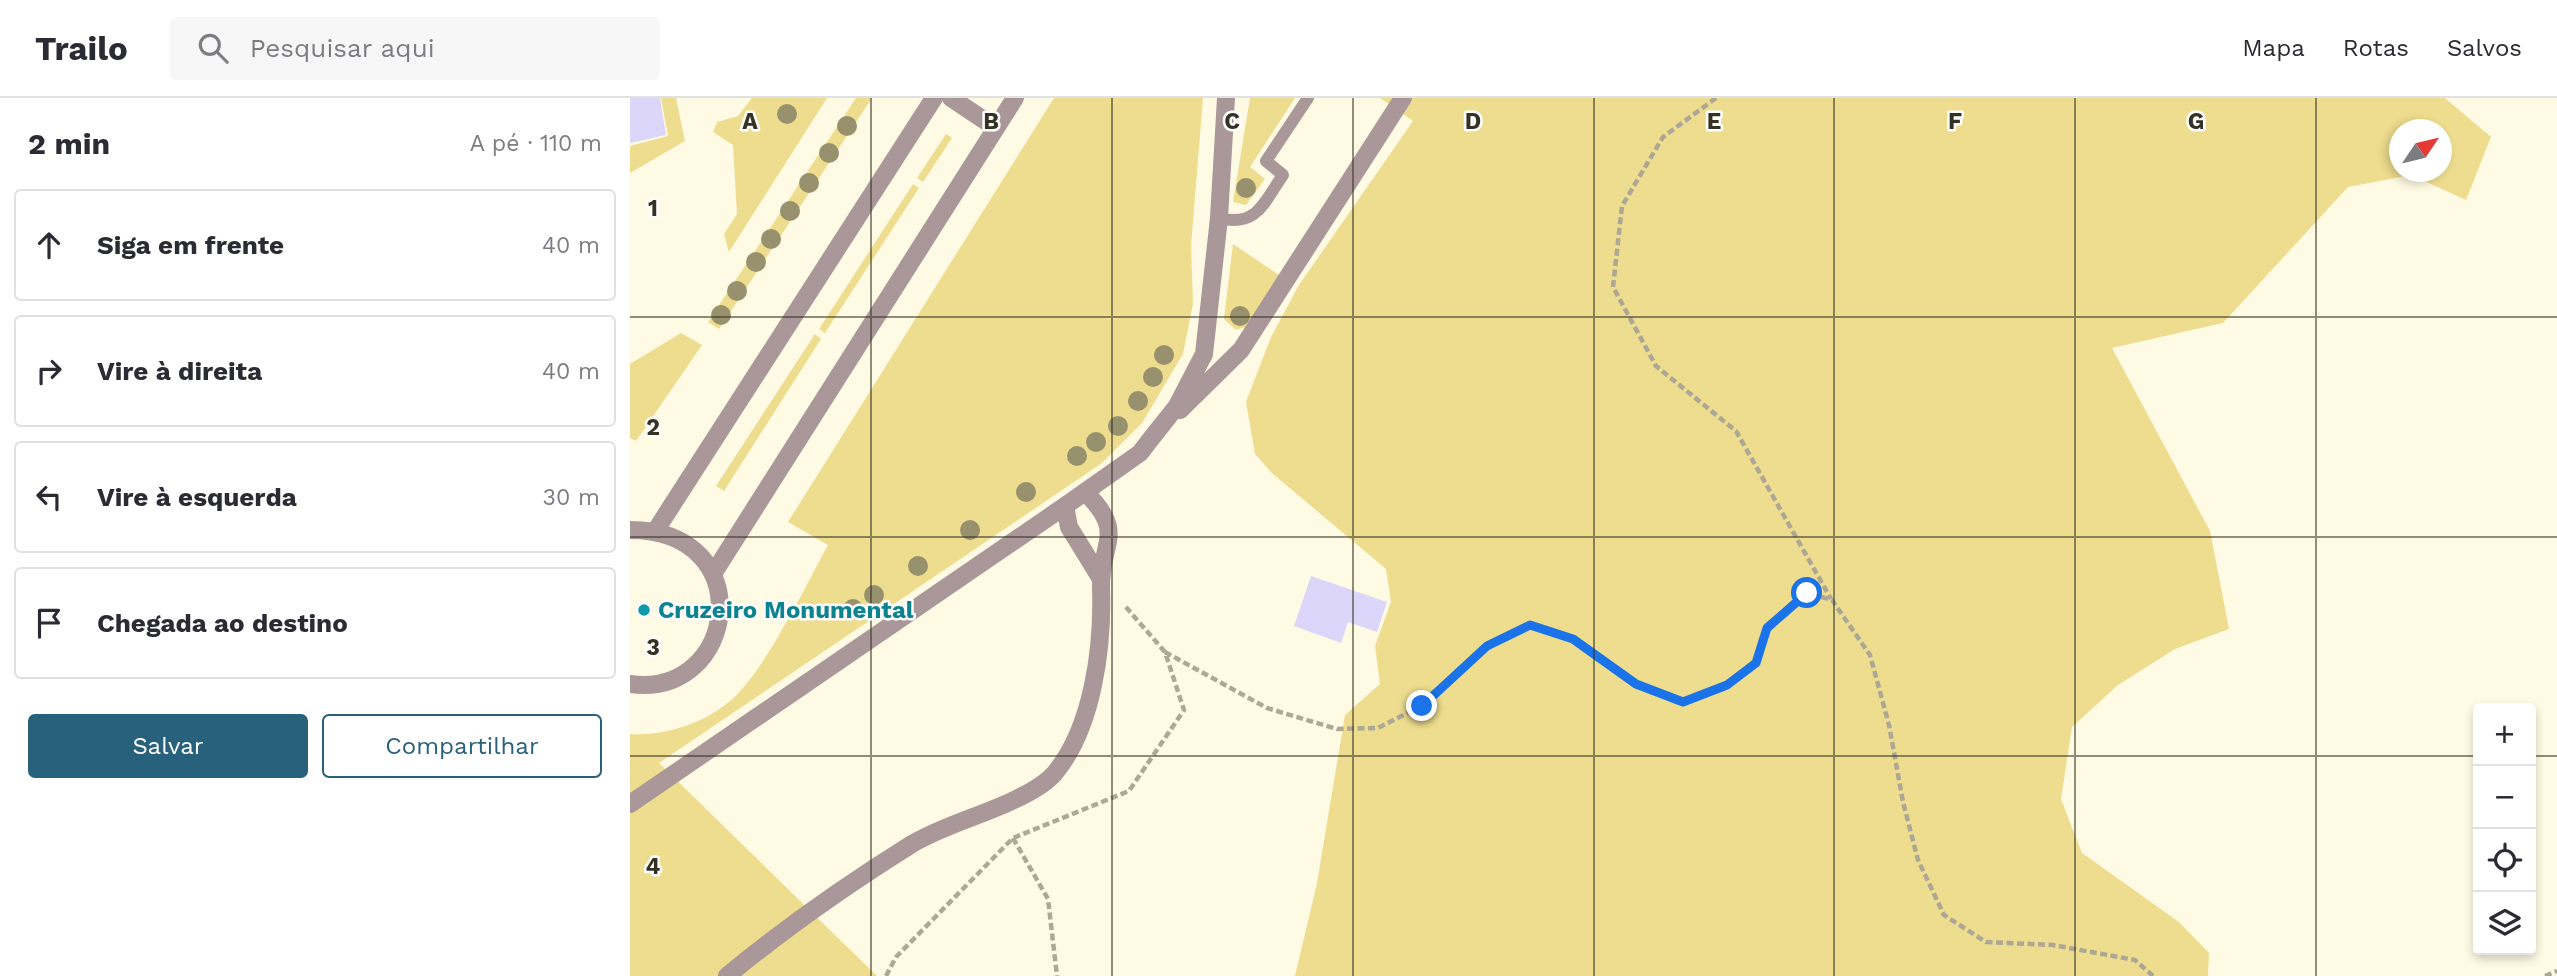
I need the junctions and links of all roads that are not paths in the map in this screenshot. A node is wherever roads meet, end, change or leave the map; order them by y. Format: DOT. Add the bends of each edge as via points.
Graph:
graph roads {
  1 [pos="934,98"];
  2 [pos="951,98"];
  3 [pos="1015,98"];
  4 [pos="1226,98"];
  5 [pos="1308,98"];
  6 [pos="1403,98"];
  7 [pos="996,128"];
  8 [pos="1219,218"];
  9 [pos="1150,440"];
  10 [pos="1085,492"];
  11 [pos="1065,506"];
  12 [pos="630,530"];
  13 [pos="656,530"];
  14 [pos="713,573"];
  15 [pos="1101,579"];
  16 [pos="630,684"];
  17 [pos="630,804"];
  18 [pos="727,976"];
  1 -- 13 [label="street"];
  2 -- 7 [label="street"];
  3 -- 7 [label="street"];
  4 -- 8 [label="street"];
  5 -- 8 [label="lane" via="1266,161 1283,175 1254,216 1236,223"];
  6 -- 9 [label="street" via="1241,350"];
  7 -- 14 [label="street"];
  8 -- 9 [label="street" via="1204,354 1177,406"];
  9 -- 10 [label="street" via="1140,453"];
  10 -- 11 [label="street"];
  10 -- 15 [label="street" via="1103,510 1111,537"];
  11 -- 15 [label="street" via="1069,527"];
  11 -- 17 [label="street"];
  12 -- 13 [label="street"];
  13 -- 14 [label="street" via="679,538 699,553"];
  14 -- 16 [label="street" via="720,598 719,624 709,648 692,668 670,681"];
  15 -- 18 [label="street" via="1102,626 1093,687 1071,751 1052,777 1016,799 915,843 777,935"];
}
